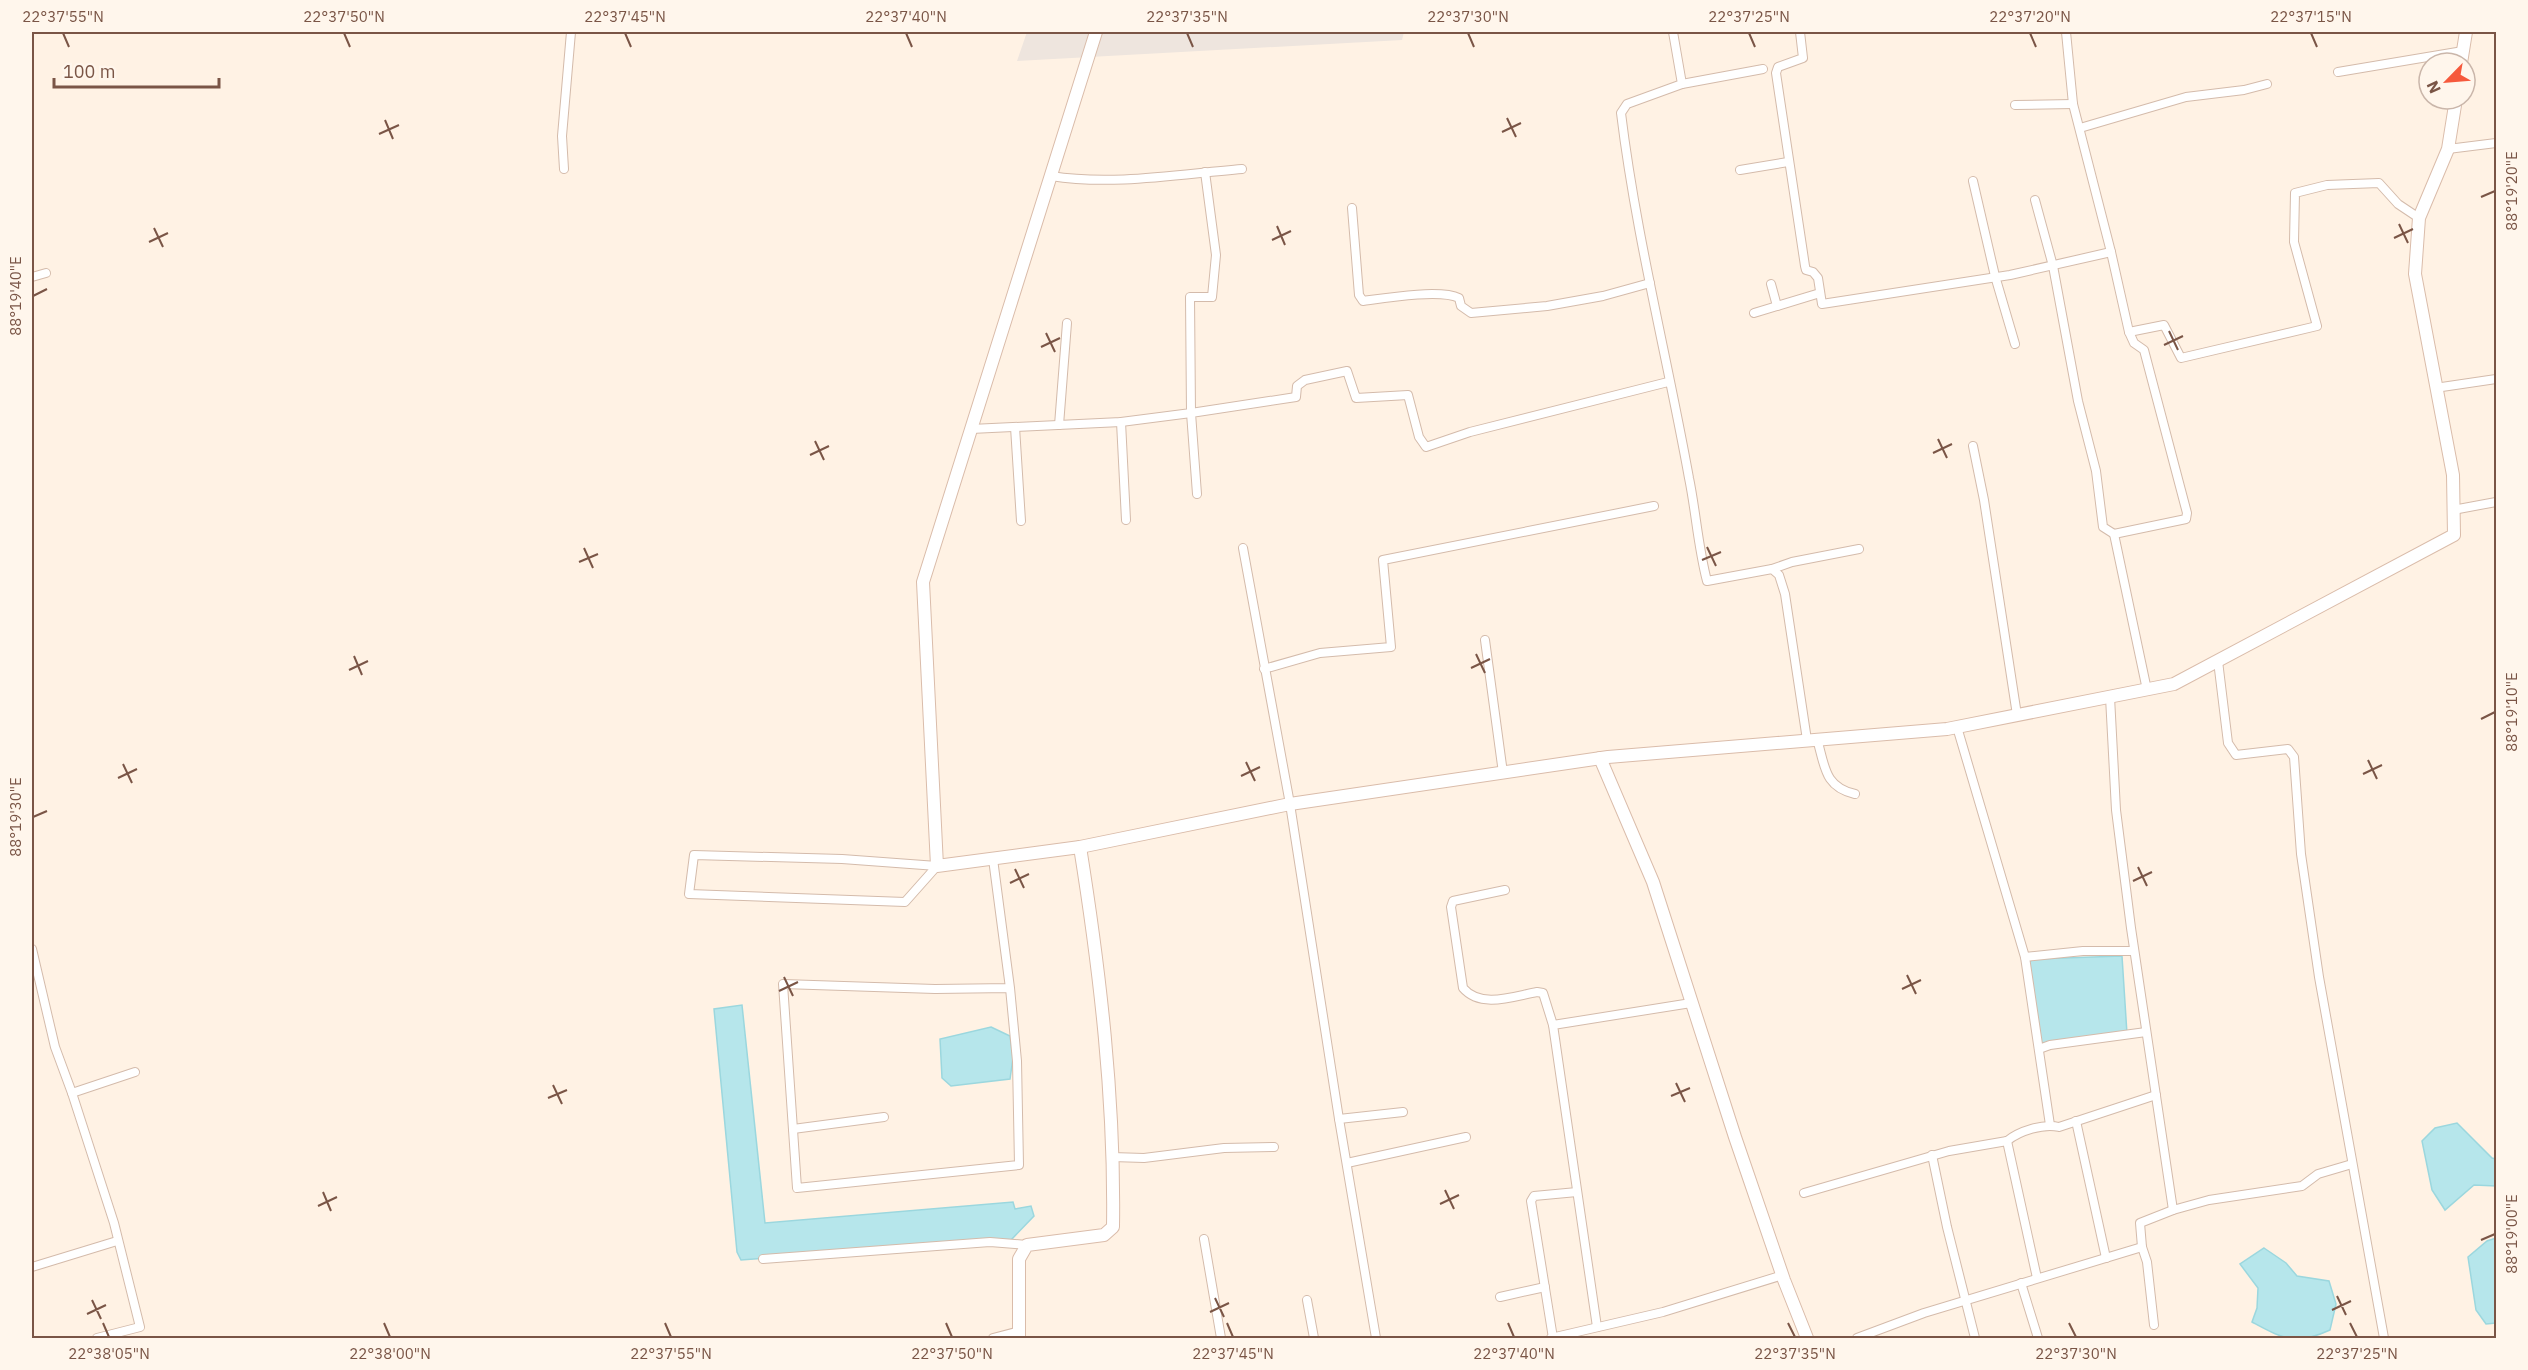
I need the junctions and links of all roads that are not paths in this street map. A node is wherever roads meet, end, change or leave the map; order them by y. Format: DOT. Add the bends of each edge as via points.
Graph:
graph roads {
  1 [pos="571,32"];
  2 [pos="1096,32"];
  3 [pos="1673,32"];
  4 [pos="1800,32"];
  5 [pos="2066,32"];
  6 [pos="2466,32"];
  7 [pos="2463,51"];
  8 [pos="2417,62"];
  9 [pos="1763,69"];
  10 [pos="2338,72"];
  11 [pos="1682,84"];
  12 [pos="2267,84"];
  13 [pos="2073,104"];
  14 [pos="2015,105"];
  15 [pos="2454,111"];
  16 [pos="2080,128"];
  17 [pos="2496,142"];
  18 [pos="2448,149"];
  19 [pos="1788,162"];
  20 [pos="1242,168"];
  21 [pos="564,169"];
  22 [pos="1740,170"];
  23 [pos="1205,172"];
  24 [pos="1050,176"];
  25 [pos="1973,181"];
  26 [pos="2035,200"];
  27 [pos="1352,208"];
  28 [pos="2419,218"];
  29 [pos="2111,252"];
  30 [pos="2053,266"];
  31 [pos="46,273"];
  32 [pos="1995,276"];
  33 [pos="32,277"];
  34 [pos="1650,283"];
  35 [pos="1772,284"];
  36 [pos="1820,293"];
  37 [pos="1777,306"];
  38 [pos="1754,314"];
  39 [pos="1067,323"];
  40 [pos="2129,332"];
  41 [pos="2015,344"];
  42 [pos="2496,379"];
  43 [pos="1668,382"];
  44 [pos="2435,388"];
  45 [pos="1191,413"];
  46 [pos="1121,422"];
  47 [pos="1059,425"];
  48 [pos="1015,427"];
  49 [pos="971,429"];
  50 [pos="1973,446"];
  51 [pos="1197,494"];
  52 [pos="2496,502"];
  53 [pos="1654,506"];
  54 [pos="2453,510"];
  55 [pos="1126,519"];
  56 [pos="1021,521"];
  57 [pos="2114,534"];
  58 [pos="1244,548"];
  59 [pos="1859,549"];
  60 [pos="1772,569"];
  61 [pos="1485,640"];
  62 [pos="2218,661"];
  63 [pos="1263,669"];
  64 [pos="2147,690"];
  65 [pos="2110,698"];
  66 [pos="2018,715"];
  67 [pos="1957,727"];
  68 [pos="1812,740"];
  69 [pos="1600,758"];
  70 [pos="1503,773"];
  71 [pos="1855,794"];
  72 [pos="1290,804"];
  73 [pos="1080,847"];
  74 [pos="993,859"];
  75 [pos="937,866"];
  76 [pos="1505,890"];
  77 [pos="32,949"];
  78 [pos="2134,951"];
  79 [pos="2025,957"];
  80 [pos="1010,988"];
  81 [pos="1691,1002"];
  82 [pos="1553,1025"];
  83 [pos="2146,1032"];
  84 [pos="2039,1049"];
  85 [pos="135,1072"];
  86 [pos="72,1093"];
  87 [pos="2156,1095"];
  88 [pos="1403,1112"];
  89 [pos="884,1118"];
  90 [pos="1339,1119"];
  91 [pos="2076,1121"];
  92 [pos="2050,1125"];
  93 [pos="793,1129"];
  94 [pos="1466,1137"];
  95 [pos="2007,1141"];
  96 [pos="1274,1147"];
  97 [pos="1932,1155"];
  98 [pos="1112,1157"];
  99 [pos="1347,1163"];
  100 [pos="2352,1164"];
  101 [pos="1577,1192"];
  102 [pos="1804,1193"];
  103 [pos="2173,1210"];
  104 [pos="1204,1239"];
  105 [pos="117,1241"];
  106 [pos="1027,1245"];
  107 [pos="2142,1247"];
  108 [pos="2106,1258"];
  109 [pos="763,1259"];
  110 [pos="32,1268"];
  111 [pos="1783,1275"];
  112 [pos="2037,1278"];
  113 [pos="2021,1283"];
  114 [pos="1545,1287"];
  115 [pos="1500,1297"];
  116 [pos="1307,1300"];
  117 [pos="1965,1301"];
  118 [pos="2154,1325"];
  119 [pos="1597,1327"];
  120 [pos="1020,1335"];
  121 [pos="97,1338"];
  122 [pos="993,1338"];
  123 [pos="1221,1338"];
  124 [pos="1314,1338"];
  125 [pos="1376,1338"];
  126 [pos="1552,1338"];
  127 [pos="1807,1338"];
  128 [pos="1857,1338"];
  129 [pos="1975,1338"];
  130 [pos="2038,1338"];
  131 [pos="2384,1338"];
  1 -- 21 [label="street" via="562,136"];
  2 -- 24 [label="street"];
  3 -- 11 [label="street"];
  4 -- 19 [label="street" via="1803,58 1778,67 1776,73"];
  5 -- 13 [label="street"];
  6 -- 7 [label="street"];
  8 -- 10 [label="street"];
  9 -- 11 [label="street"];
  11 -- 34 [label="street" via="1627,104 1621,113"];
  12 -- 16 [label="street" via="2186,97"];
  13 -- 14 [label="street"];
  13 -- 16 [label="street"];
  15 -- 18 [label="street"];
  16 -- 29 [label="street"];
  17 -- 18 [label="street"];
  18 -- 28 [label="street"];
  19 -- 22 [label="street"];
  19 -- 36 [label="street" via="1805,266 1816,273"];
  20 -- 23 [label="street"];
  23 -- 24 [label="street" via="1079,181"];
  23 -- 45 [label="street" via="1216,255 1212,297 1190,297"];
  24 -- 49 [label="street"];
  25 -- 32 [label="street"];
  26 -- 30 [label="street"];
  27 -- 34 [label="street" via="1359,295 1363,301 1409,295 1450,296 1459,298 1461,306 1471,313 1547,306"];
  28 -- 40 [label="street" via="2398,204 2379,183 2327,185 2295,193 2294,242 2316,326 2181,358 2164,325"];
  28 -- 44 [label="street" via="2415,274"];
  29 -- 30 [label="street"];
  29 -- 40 [label="street"];
  30 -- 32 [label="street"];
  30 -- 57 [label="street" via="2078,401 2096,471 2103,527"];
  31 -- 33 [label="street"];
  32 -- 36 [label="street" via="1827,305 1822,304"];
  32 -- 41 [label="street"];
  34 -- 43 [label="street"];
  35 -- 37 [label="street"];
  36 -- 37 [label="street"];
  37 -- 38 [label="street"];
  39 -- 47 [label="street"];
  40 -- 57 [label="street" via="2134,343 2144,350 2187,513 2186,519"];
  42 -- 44 [label="street"];
  43 -- 45 [label="street" via="1470,432 1426,447 1419,437 1408,395 1356,398 1347,371 1305,380 1297,386 1296,397"];
  43 -- 60 [label="street" via="1707,581"];
  44 -- 54 [label="street" via="2452,475"];
  45 -- 46 [label="street"];
  45 -- 51 [label="street"];
  46 -- 47 [label="street"];
  46 -- 55 [label="street"];
  47 -- 48 [label="street"];
  48 -- 49 [label="street"];
  48 -- 56 [label="street"];
  49 -- 75 [label="street" via="923,582"];
  50 -- 66 [label="street"];
  52 -- 54 [label="street"];
  53 -- 63 [label="street" via="1383,560 1391,647 1320,653"];
  54 -- 62 [label="street" via="2454,535"];
  57 -- 64 [label="street"];
  58 -- 63 [label="street"];
  59 -- 60 [label="street"];
  60 -- 68 [label="street" via="1779,575 1785,594"];
  61 -- 70 [label="street"];
  62 -- 64 [label="street" via="2174,684"];
  62 -- 100 [label="street" via="2232,751 2236,755 2288,749 2294,757 2301,854"];
  63 -- 72 [label="street"];
  64 -- 65 [label="street"];
  65 -- 66 [label="street"];
  65 -- 78 [label="street" via="2116,810"];
  66 -- 67 [label="street"];
  67 -- 68 [label="street"];
  67 -- 79 [label="street"];
  68 -- 69 [label="street"];
  68 -- 71 [label="street" via="1829,781 1836,788"];
  69 -- 70 [label="street"];
  69 -- 81 [label="street" via="1653,882"];
  70 -- 72 [label="street"];
  72 -- 73 [label="street"];
  72 -- 90 [label="street"];
  73 -- 74 [label="street"];
  73 -- 98 [label="street" via="1105,1040"];
  74 -- 75 [label="street"];
  74 -- 80 [label="street"];
  75 -- 75 [label="street" via="905,902 690,894 694,855"];
  76 -- 82 [label="street" via="1453,901 1463,988 1469,994 1494,1000 1543,993"];
  77 -- 86 [label="street" via="55,1047"];
  78 -- 79 [label="street"];
  78 -- 83 [label="street"];
  79 -- 84 [label="street"];
  80 -- 93 [label="street" via="783,984"];
  80 -- 93 [label="street" via="1017,1061 1019,1165 797,1188"];
  81 -- 82 [label="street"];
  81 -- 111 [label="street"];
  82 -- 101 [label="street"];
  83 -- 84 [label="street"];
  83 -- 87 [label="street"];
  84 -- 92 [label="street"];
  85 -- 86 [label="street"];
  86 -- 105 [label="street"];
  87 -- 91 [label="street"];
  87 -- 103 [label="street"];
  88 -- 90 [label="street"];
  89 -- 93 [label="street"];
  90 -- 99 [label="street"];
  91 -- 92 [label="street" via="2059,1127"];
  91 -- 108 [label="street"];
  92 -- 95 [label="street"];
  94 -- 99 [label="street"];
  95 -- 97 [label="street"];
  95 -- 112 [label="street"];
  96 -- 98 [label="street"];
  97 -- 102 [label="street"];
  97 -- 117 [label="street"];
  98 -- 106 [label="street" via="1113,1227 1104,1235"];
  99 -- 125 [label="street"];
  100 -- 103 [label="street" via="2318,1174 2302,1186 2209,1200"];
  100 -- 131 [label="street"];
  101 -- 114 [label="street" via="1534,1196 1531,1201"];
  101 -- 119 [label="street"];
  103 -- 107 [label="street" via="2140,1223"];
  104 -- 123 [label="street"];
  105 -- 110 [label="street"];
  105 -- 121 [label="street" via="140,1327"];
  106 -- 109 [label="street" via="990,1242"];
  106 -- 120 [label="street" via="1019,1259"];
  107 -- 108 [label="street"];
  107 -- 118 [label="street"];
  108 -- 112 [label="street"];
  111 -- 119 [label="street" via="1663,1312"];
  111 -- 127 [label="street"];
  112 -- 113 [label="street"];
  113 -- 117 [label="street"];
  113 -- 130 [label="street"];
  114 -- 115 [label="street"];
  114 -- 126 [label="street"];
  116 -- 124 [label="street"];
  117 -- 128 [label="street"];
  117 -- 129 [label="street"];
  119 -- 126 [label="street"];
  120 -- 122 [label="street"];
}
